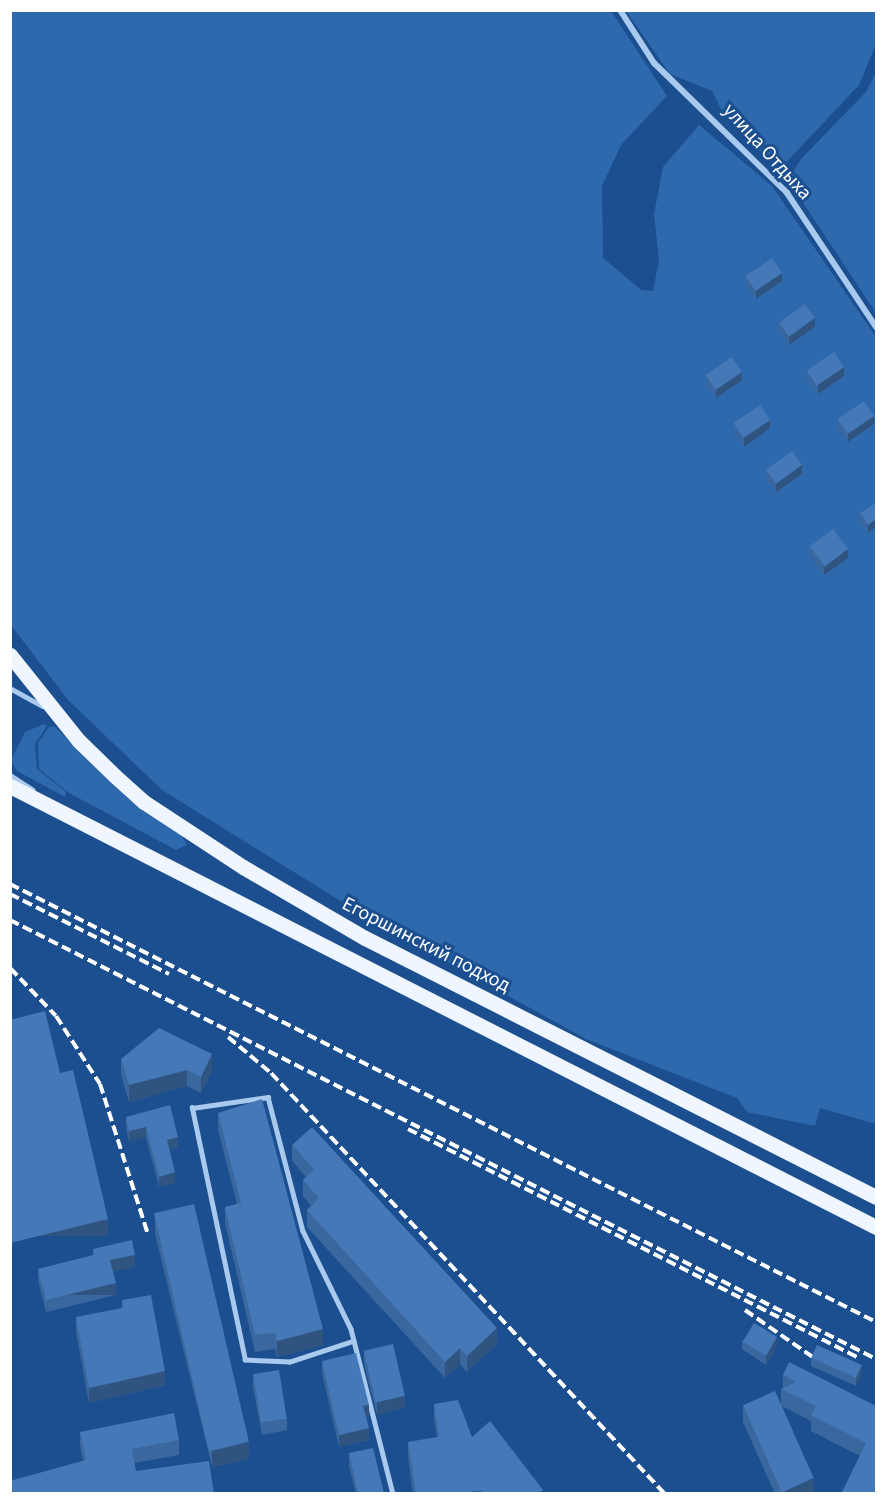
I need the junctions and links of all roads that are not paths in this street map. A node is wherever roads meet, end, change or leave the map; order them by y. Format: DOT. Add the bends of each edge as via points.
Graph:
graph roads {
  1 [pos="620,10"];
  2 [pos="876,327"];
  3 [pos="10,655"];
  4 [pos="10,688"];
  5 [pos="79,741"];
  6 [pos="10,775"];
  7 [pos="10,786"];
  8 [pos="112,839"];
  9 [pos="876,1197"];
  10 [pos="876,1227"];
  11 [pos="354,1341"];
  12 [pos="393,1494"];
  1 -- 2 [label="street, улица Отдыха" via="654,63 787,193"];
  3 -- 5 [label="main road, Егоршинский подход"];
  4 -- 5 [label="lane" via="41,705"];
  5 -- 9 [label="main road, Егоршинский подход" via="144,802 315,910"];
  6 -- 8 [label="lane"];
  7 -- 8 [label="main road"];
  8 -- 10 [label="main road"];
  11 -- 11 [label="lane" via="303,1230 268,1097 192,1108 246,1360 290,1362"];
  11 -- 12 [label="lane"];
}
